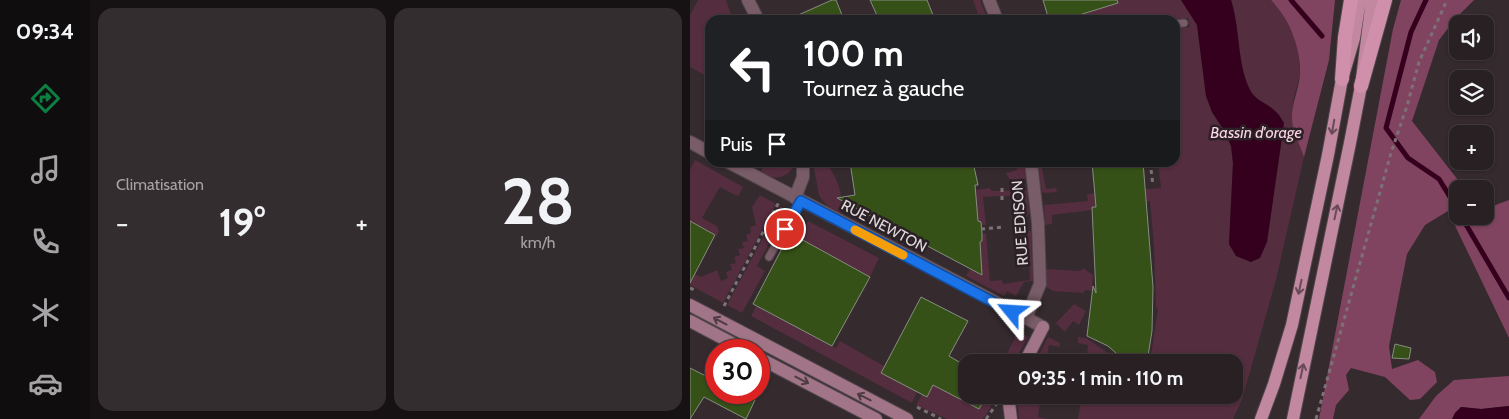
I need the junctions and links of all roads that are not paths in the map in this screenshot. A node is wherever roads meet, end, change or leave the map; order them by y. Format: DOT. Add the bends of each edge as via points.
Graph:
graph roads {
  1 [pos="748,0"];
  2 [pos="989,0"];
  3 [pos="1351,0"];
  4 [pos="1360,0"];
  5 [pos="1372,0"];
  6 [pos="1385,0"];
  7 [pos="756,15"];
  8 [pos="995,15"];
  9 [pos="1180,23"];
  10 [pos="1184,23"];
  11 [pos="1342,79"];
  12 [pos="1361,86"];
  13 [pos="690,142"];
  14 [pos="705,150"];
  15 [pos="737,167"];
  16 [pos="803,167"];
  17 [pos="1032,167"];
  18 [pos="793,197"];
  19 [pos="769,257"];
  20 [pos="690,305"];
  21 [pos="1026,318"];
  22 [pos="690,321"];
  23 [pos="1043,328"];
  24 [pos="724,339"];
  25 [pos="1029,354"];
  26 [pos="770,364"];
  27 [pos="1009,404"];
  28 [pos="876,419"];
  29 [pos="907,419"];
  30 [pos="1011,419"];
  31 [pos="1261,419"];
  32 [pos="1292,419"];
  1 -- 7 [label="street"];
  2 -- 8 [label="street"];
  3 -- 11 [label="highway"];
  4 -- 11 [label="main road" via="1354,38"];
  5 -- 12 [label="main road"];
  6 -- 12 [label="highway"];
  9 -- 10 [label="lane"];
  11 -- 31 [label="main road, one-way" via="1292,325"];
  32 -- 12 [label="main road, one-way"];
  13 -- 14 [label="street"];
  15 -- 18 [label="street, RUE NEWTON"];
  16 -- 18 [label="street" via="803,177"];
  17 -- 21 [label="street, RUE EDISON" via="1040,284"];
  18 -- 19 [label="lane"];
  18 -- 21 [label="street, RUE NEWTON"];
  29 -- 20 [label="main road, one-way"];
  21 -- 23 [label="street"];
  22 -- 24 [label="main road"];
  23 -- 25 [label="main road"];
  26 -- 28 [label="main road, one-way"];
  27 -- 30 [label="main road"];
}
